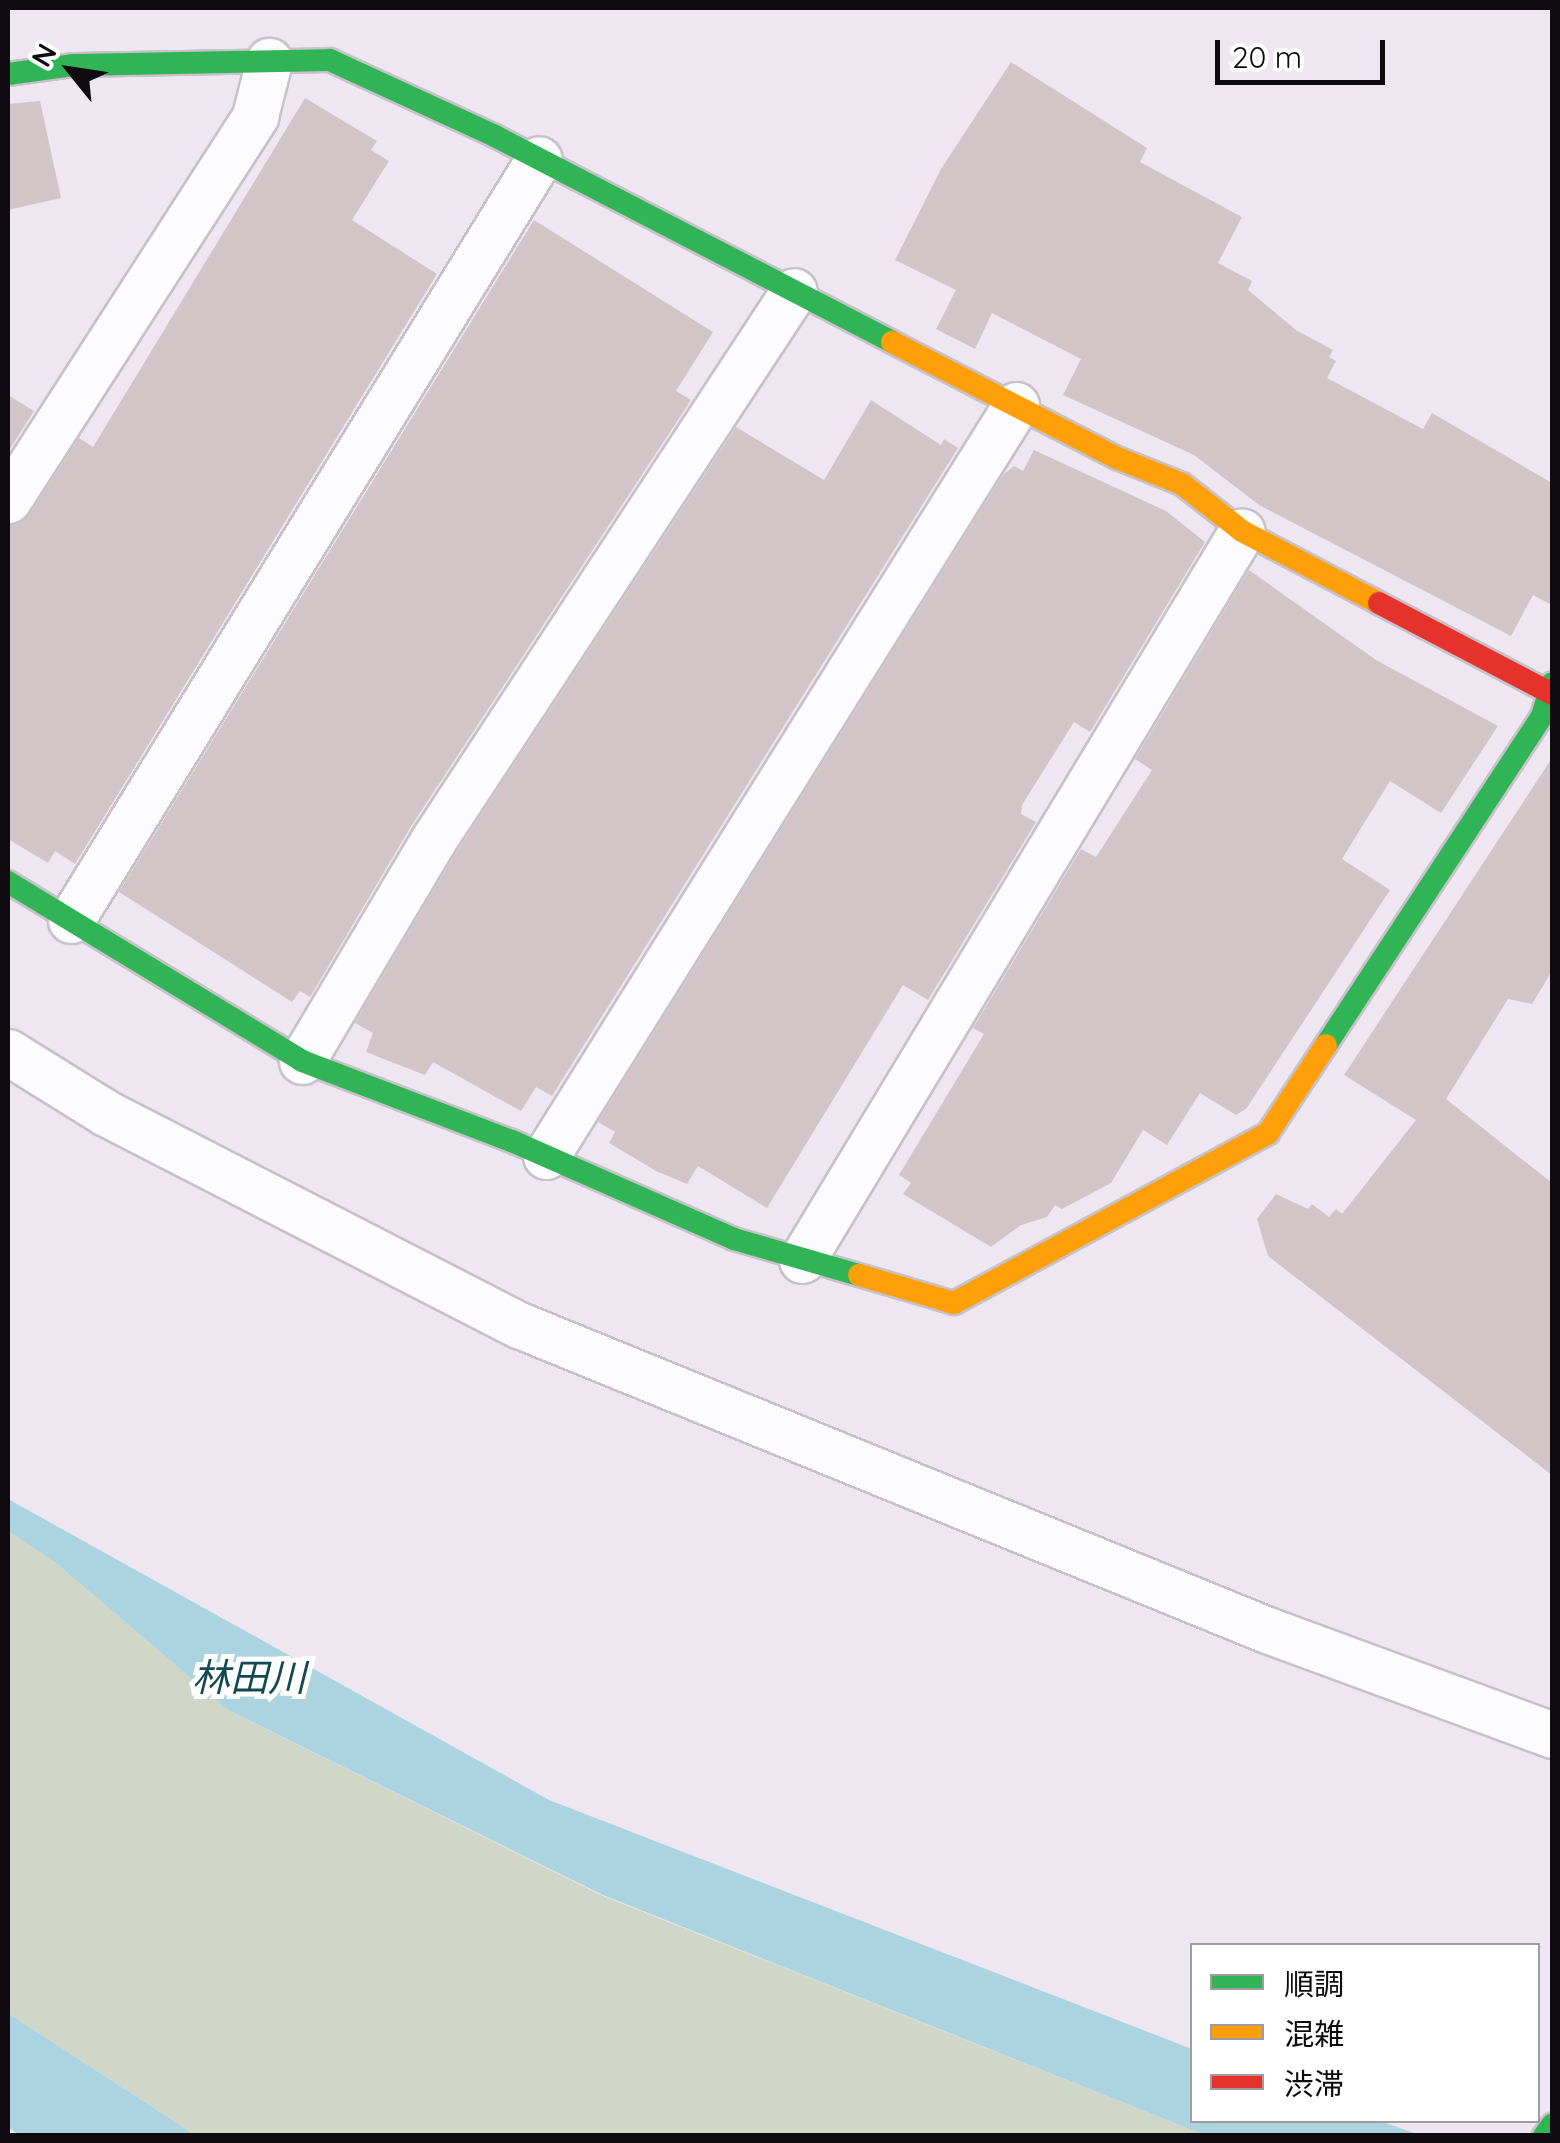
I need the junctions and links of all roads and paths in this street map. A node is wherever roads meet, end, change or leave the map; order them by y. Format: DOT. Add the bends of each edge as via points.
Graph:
graph roads {
  1 [pos="270,61"];
  2 [pos="8,74"];
  3 [pos="539,158"];
  4 [pos="794,290"];
  5 [pos="1016,406"];
  6 [pos="8,500"];
  7 [pos="1242,531"];
  8 [pos="1551,689"];
  9 [pos="8,882"];
  10 [pos="71,920"];
  11 [pos="8,1052"];
  12 [pos="302,1061"];
  13 [pos="546,1156"];
  14 [pos="802,1260"];
  15 [pos="1552,1735"];
  16 [pos="1552,2125"];
  17 [pos="1544,2136"];
  1 -- 2 [label="street" via="74,65"];
  1 -- 3 [label="street" via="330,60"];
  1 -- 6 [label="street" via="255,116"];
  3 -- 4 [label="street"];
  3 -- 10 [label="street"];
  4 -- 5 [label="street"];
  4 -- 12 [label="street" via="432,842"];
  5 -- 7 [label="street" via="1182,484"];
  5 -- 13 [label="street"];
  7 -- 8 [label="street"];
  7 -- 14 [label="street"];
  8 -- 14 [label="street" via="1542,716 1268,1134 954,1304"];
  9 -- 10 [label="street"];
  10 -- 12 [label="street"];
  11 -- 15 [label="street" via="106,1113 519,1325 1267,1630"];
  12 -- 13 [label="street"];
  13 -- 14 [label="street" via="734,1239"];
  16 -- 17 [label="street"];
}
